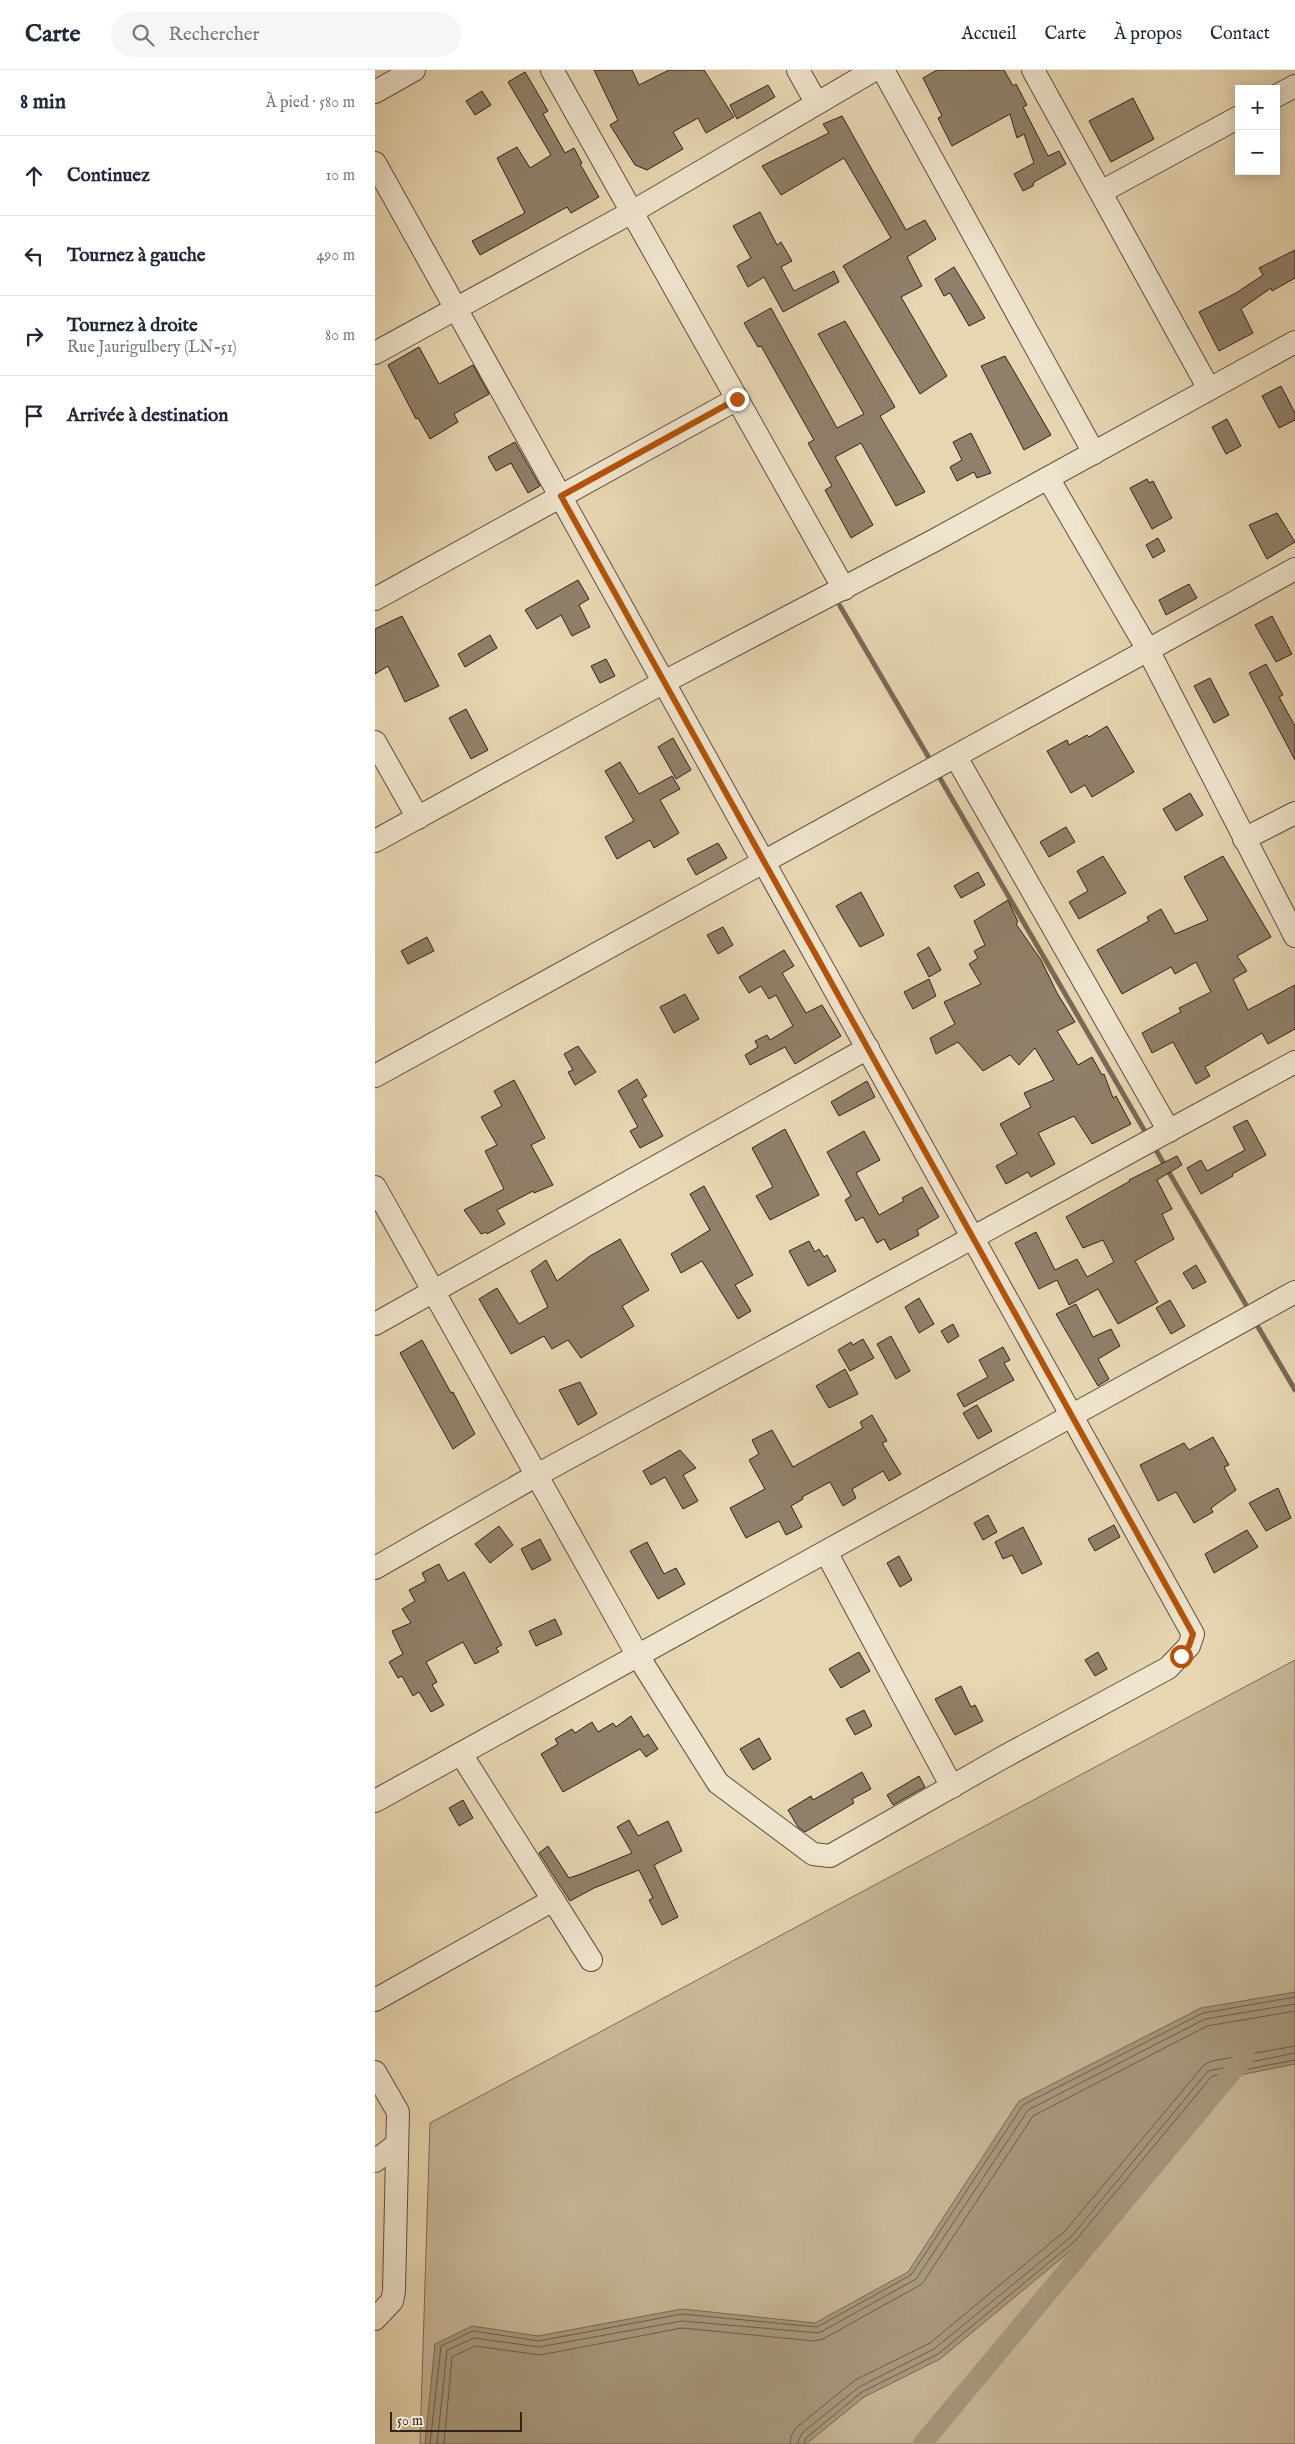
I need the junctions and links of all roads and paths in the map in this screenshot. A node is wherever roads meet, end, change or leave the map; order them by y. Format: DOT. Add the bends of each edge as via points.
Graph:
graph roads {
  1 [pos="414,70"];
  2 [pos="552,70"];
  3 [pos="798,70"];
  4 [pos="874,70"];
  5 [pos="883,70"];
  6 [pos="1033,70"];
  7 [pos="1295,86"];
  8 [pos="375,92"];
  9 [pos="1280,94"];
  10 [pos="816,102"];
  11 [pos="1235,119"];
  12 [pos="375,163"];
  13 [pos="1101,192"];
  14 [pos="632,212"];
  15 [pos="456,308"];
  16 [pos="1295,342"];
  17 [pos="375,353"];
  18 [pos="1209,389"];
  19 [pos="737,399"];
  20 [pos="1094,453"];
  21 [pos="1048,478"];
  22 [pos="561,496"];
  23 [pos="1295,570"];
  24 [pos="844,589"];
  25 [pos="375,599"];
  26 [pos="1148,650"];
  27 [pos="664,682"];
  28 [pos="375,742"];
  29 [pos="956,757"];
  30 [pos="1295,813"];
  31 [pos="417,818"];
  32 [pos="1244,839"];
  33 [pos="375,841"];
  34 [pos="764,862"];
  35 [pos="1295,936"];
  36 [pos="867,1048"];
  37 [pos="1295,1062"];
  38 [pos="375,1076"];
  39 [pos="1169,1131"];
  40 [pos="375,1187"];
  41 [pos="973,1239"];
  42 [pos="434,1291"];
  43 [pos="1295,1292"];
  44 [pos="375,1324"];
  45 [pos="1072,1416"];
  46 [pos="537,1475"];
  47 [pos="826,1552"];
  48 [pos="375,1568"];
  49 [pos="638,1656"];
  50 [pos="461,1754"];
  51 [pos="952,1787"];
  52 [pos="375,1801"];
  53 [pos="553,1900"];
  54 [pos="591,1960"];
  55 [pos="375,2000"];
  56 [pos="375,2072"];
  57 [pos="397,2145"];
  58 [pos="375,2161"];
  59 [pos="375,2319"];
  1 -- 8 [label="street"];
  2 -- 14 [label="street"];
  3 -- 10 [label="street"];
  4 -- 10 [label="street"];
  5 -- 20 [label="street"];
  6 -- 13 [label="street"];
  7 -- 9 [label="street"];
  10 -- 14 [label="street"];
  11 -- 13 [label="street"];
  12 -- 15 [label="street"];
  13 -- 18 [label="street"];
  14 -- 15 [label="street"];
  14 -- 19 [label="street"];
  15 -- 17 [label="street"];
  15 -- 22 [label="street"];
  16 -- 18 [label="street"];
  18 -- 20 [label="street"];
  19 -- 22 [label="street"];
  19 -- 24 [label="street"];
  20 -- 21 [label="street"];
  21 -- 24 [label="street"];
  21 -- 26 [label="street"];
  22 -- 25 [label="street"];
  22 -- 27 [label="street"];
  23 -- 26 [label="street"];
  24 -- 27 [label="street"];
  26 -- 29 [label="street"];
  26 -- 32 [label="street"];
  27 -- 31 [label="street"];
  27 -- 34 [label="street"];
  28 -- 31 [label="street"];
  29 -- 34 [label="street"];
  29 -- 39 [label="street"];
  30 -- 32 [label="street"];
  31 -- 33 [label="street"];
  32 -- 35 [label="street"];
  34 -- 36 [label="street"];
  34 -- 38 [label="street"];
  36 -- 41 [label="street"];
  36 -- 42 [label="street"];
  37 -- 39 [label="street"];
  39 -- 41 [label="street"];
  40 -- 42 [label="street"];
  41 -- 45 [label="street"];
  41 -- 46 [label="street"];
  42 -- 44 [label="street"];
  42 -- 46 [label="street"];
  43 -- 45 [label="street"];
  45 -- 47 [label="street"];
  45 -- 51 [label="street" via="1193,1634 1181,1656 1168,1668"];
  46 -- 48 [label="street"];
  46 -- 49 [label="street"];
  47 -- 49 [label="street"];
  47 -- 51 [label="street"];
  49 -- 50 [label="street"];
  49 -- 51 [label="street" via="717,1783 813,1854 830,1856"];
  50 -- 52 [label="street"];
  50 -- 53 [label="street"];
  53 -- 54 [label="street"];
  53 -- 55 [label="street"];
  56 -- 57 [label="street" via="398,2112"];
  57 -- 58 [label="street"];
  57 -- 59 [label="street" via="394,2292 392,2301"];
}
